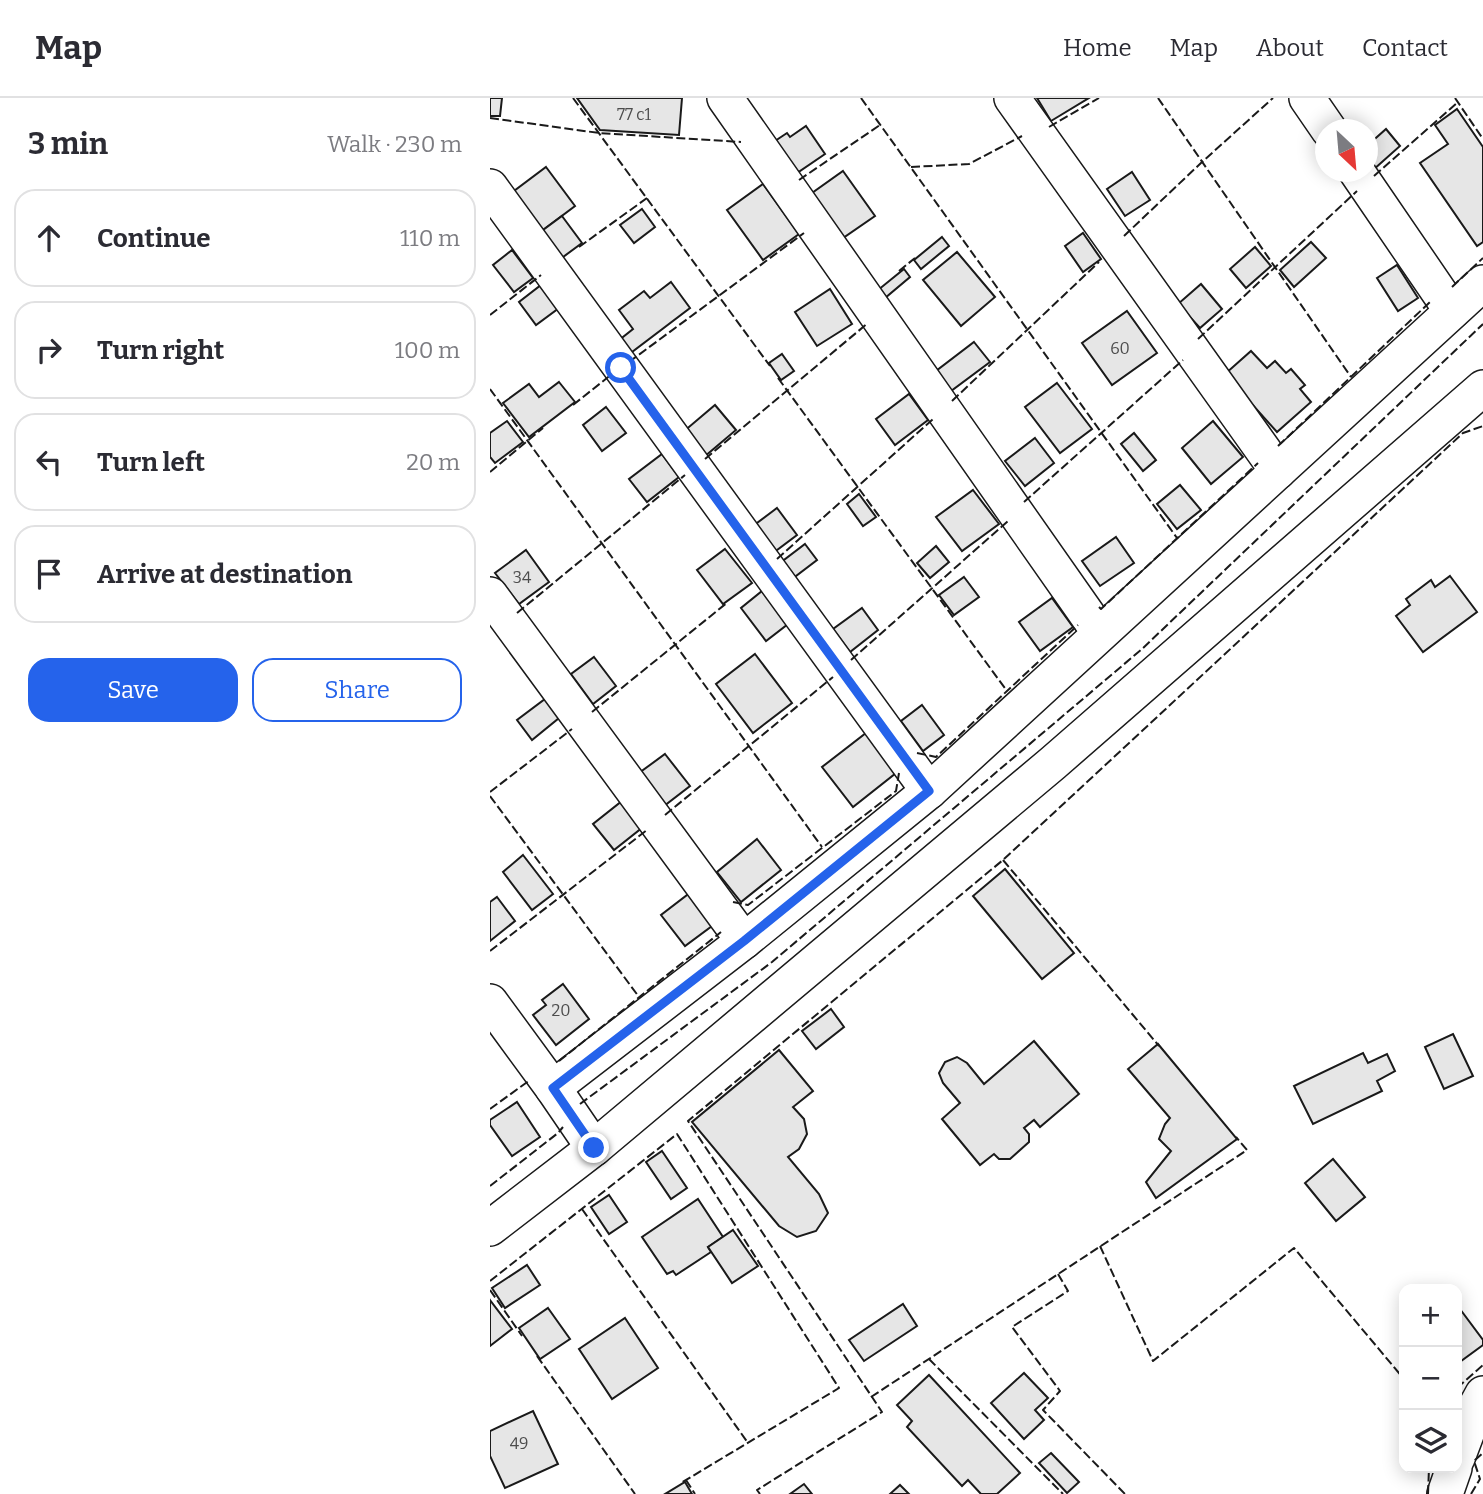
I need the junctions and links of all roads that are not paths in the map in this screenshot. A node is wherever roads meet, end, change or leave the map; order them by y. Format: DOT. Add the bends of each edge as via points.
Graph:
graph roads {
  1 [pos="725,98"];
  2 [pos="1012,98"];
  3 [pos="1307,98"];
  4 [pos="1321,119"];
  5 [pos="1364,182"];
  6 [pos="490,187"];
  7 [pos="1483,283"];
  8 [pos="1452,311"];
  9 [pos="1482,391"];
  10 [pos="1278,471"];
  11 [pos="490,595"];
  12 [pos="1100,633"];
  13 [pos="929,791"];
  14 [pos="744,941"];
  15 [pos="490,1002"];
  16 [pos="553,1088"];
  17 [pos="594,1148"];
  18 [pos="490,1228"];
  19 [pos="1483,1394"];
  20 [pos="1462,1445"];
  21 [pos="1452,1473"];
  22 [pos="1445,1494"];
  1 -- 12 [label="lane"];
  2 -- 10 [label="lane"];
  3 -- 4 [label="lane"];
  5 -- 8 [label="lane"];
  6 -- 13 [label="lane"];
  7 -- 8 [label="lane"];
  8 -- 10 [label="lane"];
  9 -- 17 [label="lane" via="1053,763"];
  10 -- 12 [label="lane"];
  11 -- 14 [label="lane"];
  12 -- 13 [label="lane"];
  13 -- 14 [label="lane"];
  14 -- 16 [label="lane"];
  15 -- 16 [label="lane"];
  16 -- 17 [label="lane"];
  17 -- 18 [label="lane"];
  19 -- 20 [label="lane"];
  21 -- 22 [label="lane"];
}
